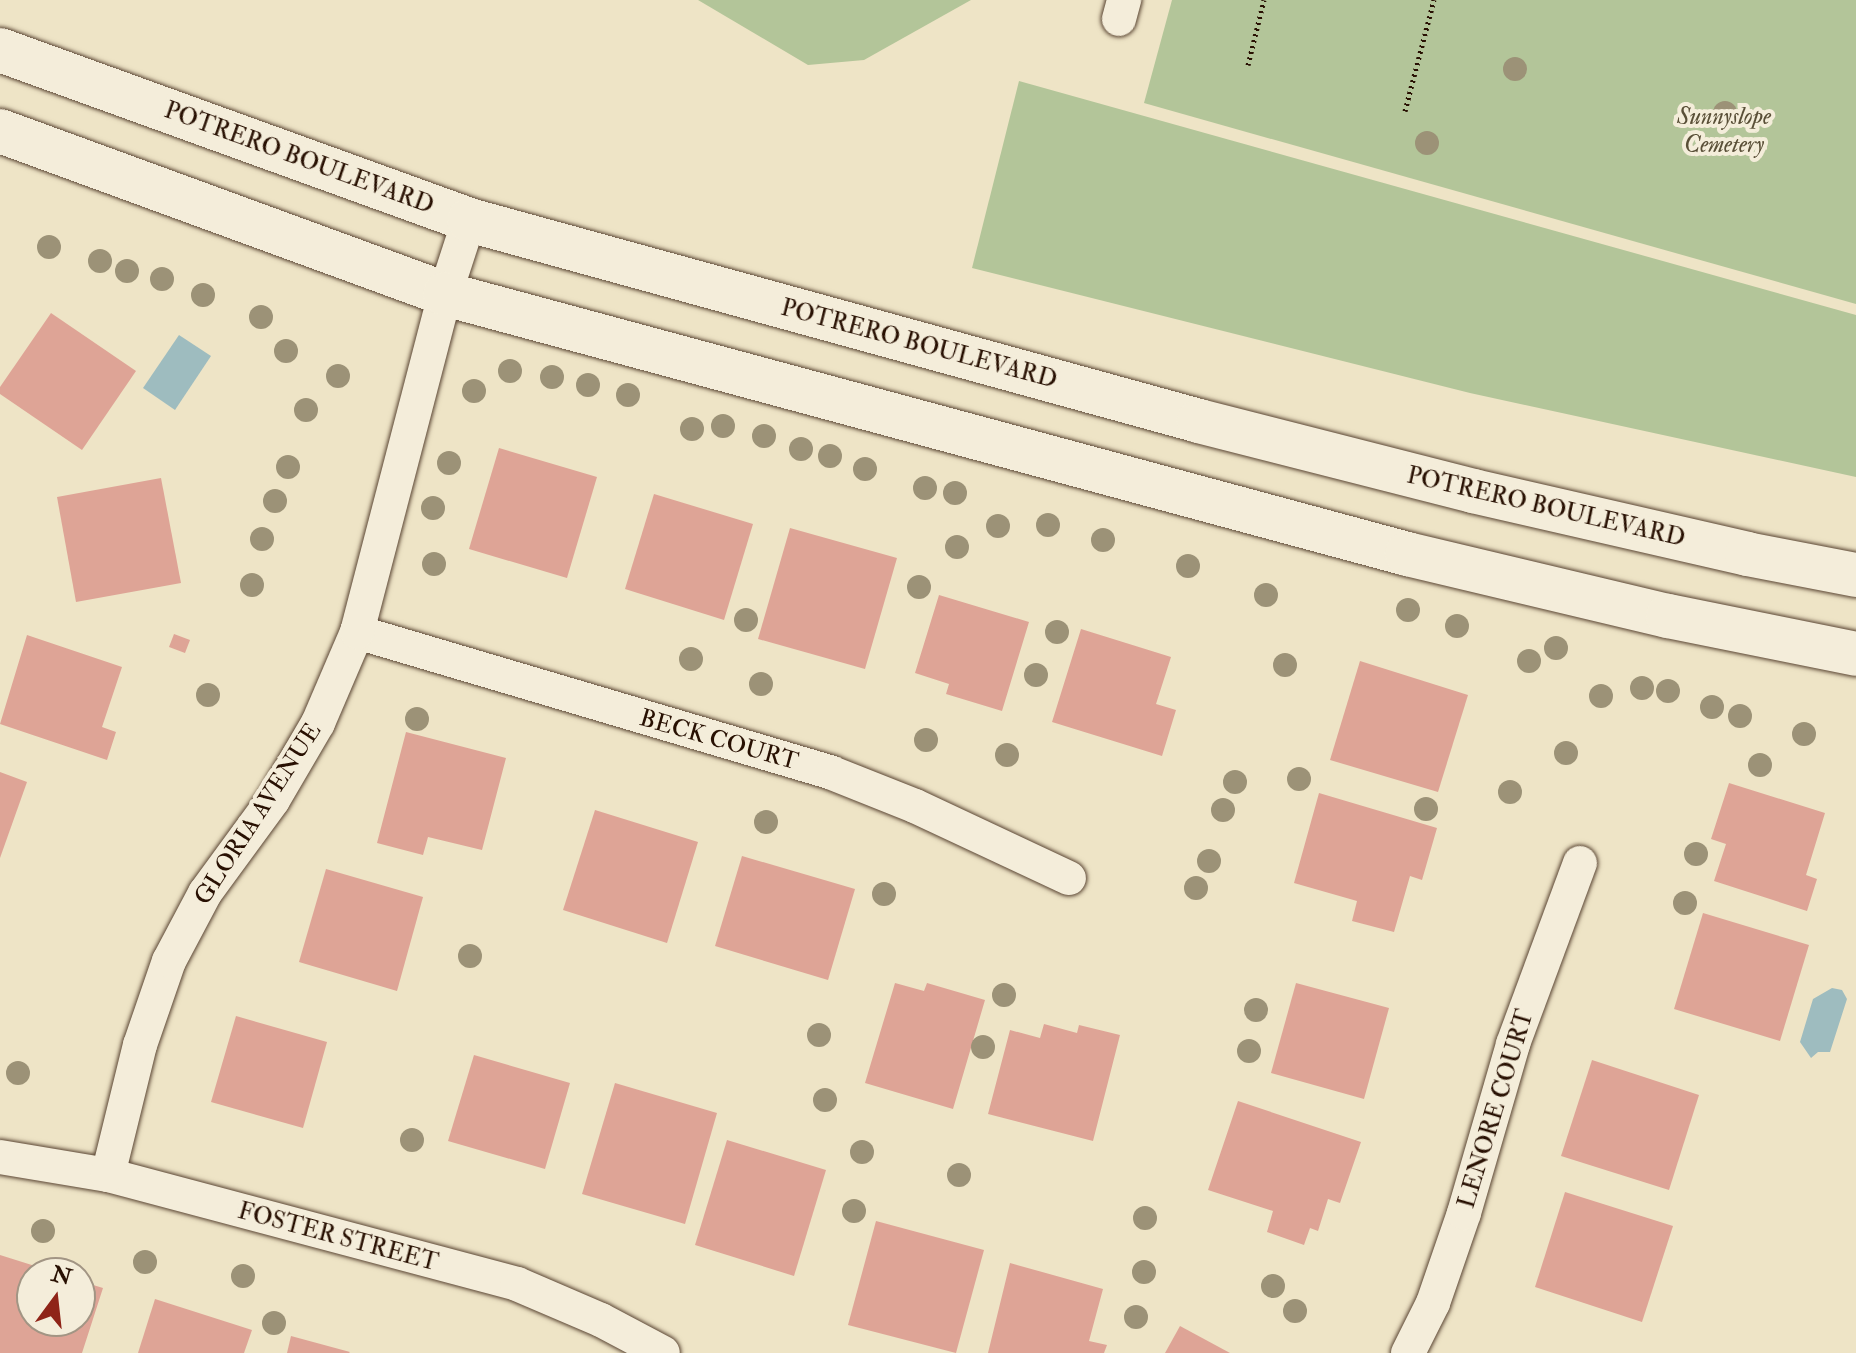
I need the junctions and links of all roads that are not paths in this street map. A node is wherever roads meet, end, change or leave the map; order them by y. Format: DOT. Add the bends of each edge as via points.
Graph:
graph roads {
  1 [pos="0,50"];
  2 [pos="0,131"];
  3 [pos="469,220"];
  4 [pos="445,294"];
  5 [pos="1856,575"];
  6 [pos="357,632"];
  7 [pos="1856,654"];
  8 [pos="1580,863"];
  9 [pos="1069,878"];
  10 [pos="0,1157"];
  11 [pos="108,1175"];
  12 [pos="663,1353"];
  13 [pos="1408,1353"];
  1 -- 3 [label="street, POTRERO BOULEVARD"];
  2 -- 4 [label="street"];
  3 -- 4 [label="street, GLORIA AVENUE"];
  3 -- 5 [label="street, POTRERO BOULEVARD" via="1305,448 1503,498"];
  4 -- 6 [label="street, GLORIA AVENUE"];
  4 -- 7 [label="street" via="1407,554"];
  6 -- 9 [label="street, BECK COURT" via="832,773"];
  6 -- 11 [label="street, GLORIA AVENUE" via="318,723 273,800 205,893 169,961 140,1045"];
  8 -- 13 [label="street, LENORE COURT" via="1513,1044 1433,1303"];
  10 -- 11 [label="street, FOSTER STREET"];
  11 -- 12 [label="street, FOSTER STREET" via="517,1284"];
}
